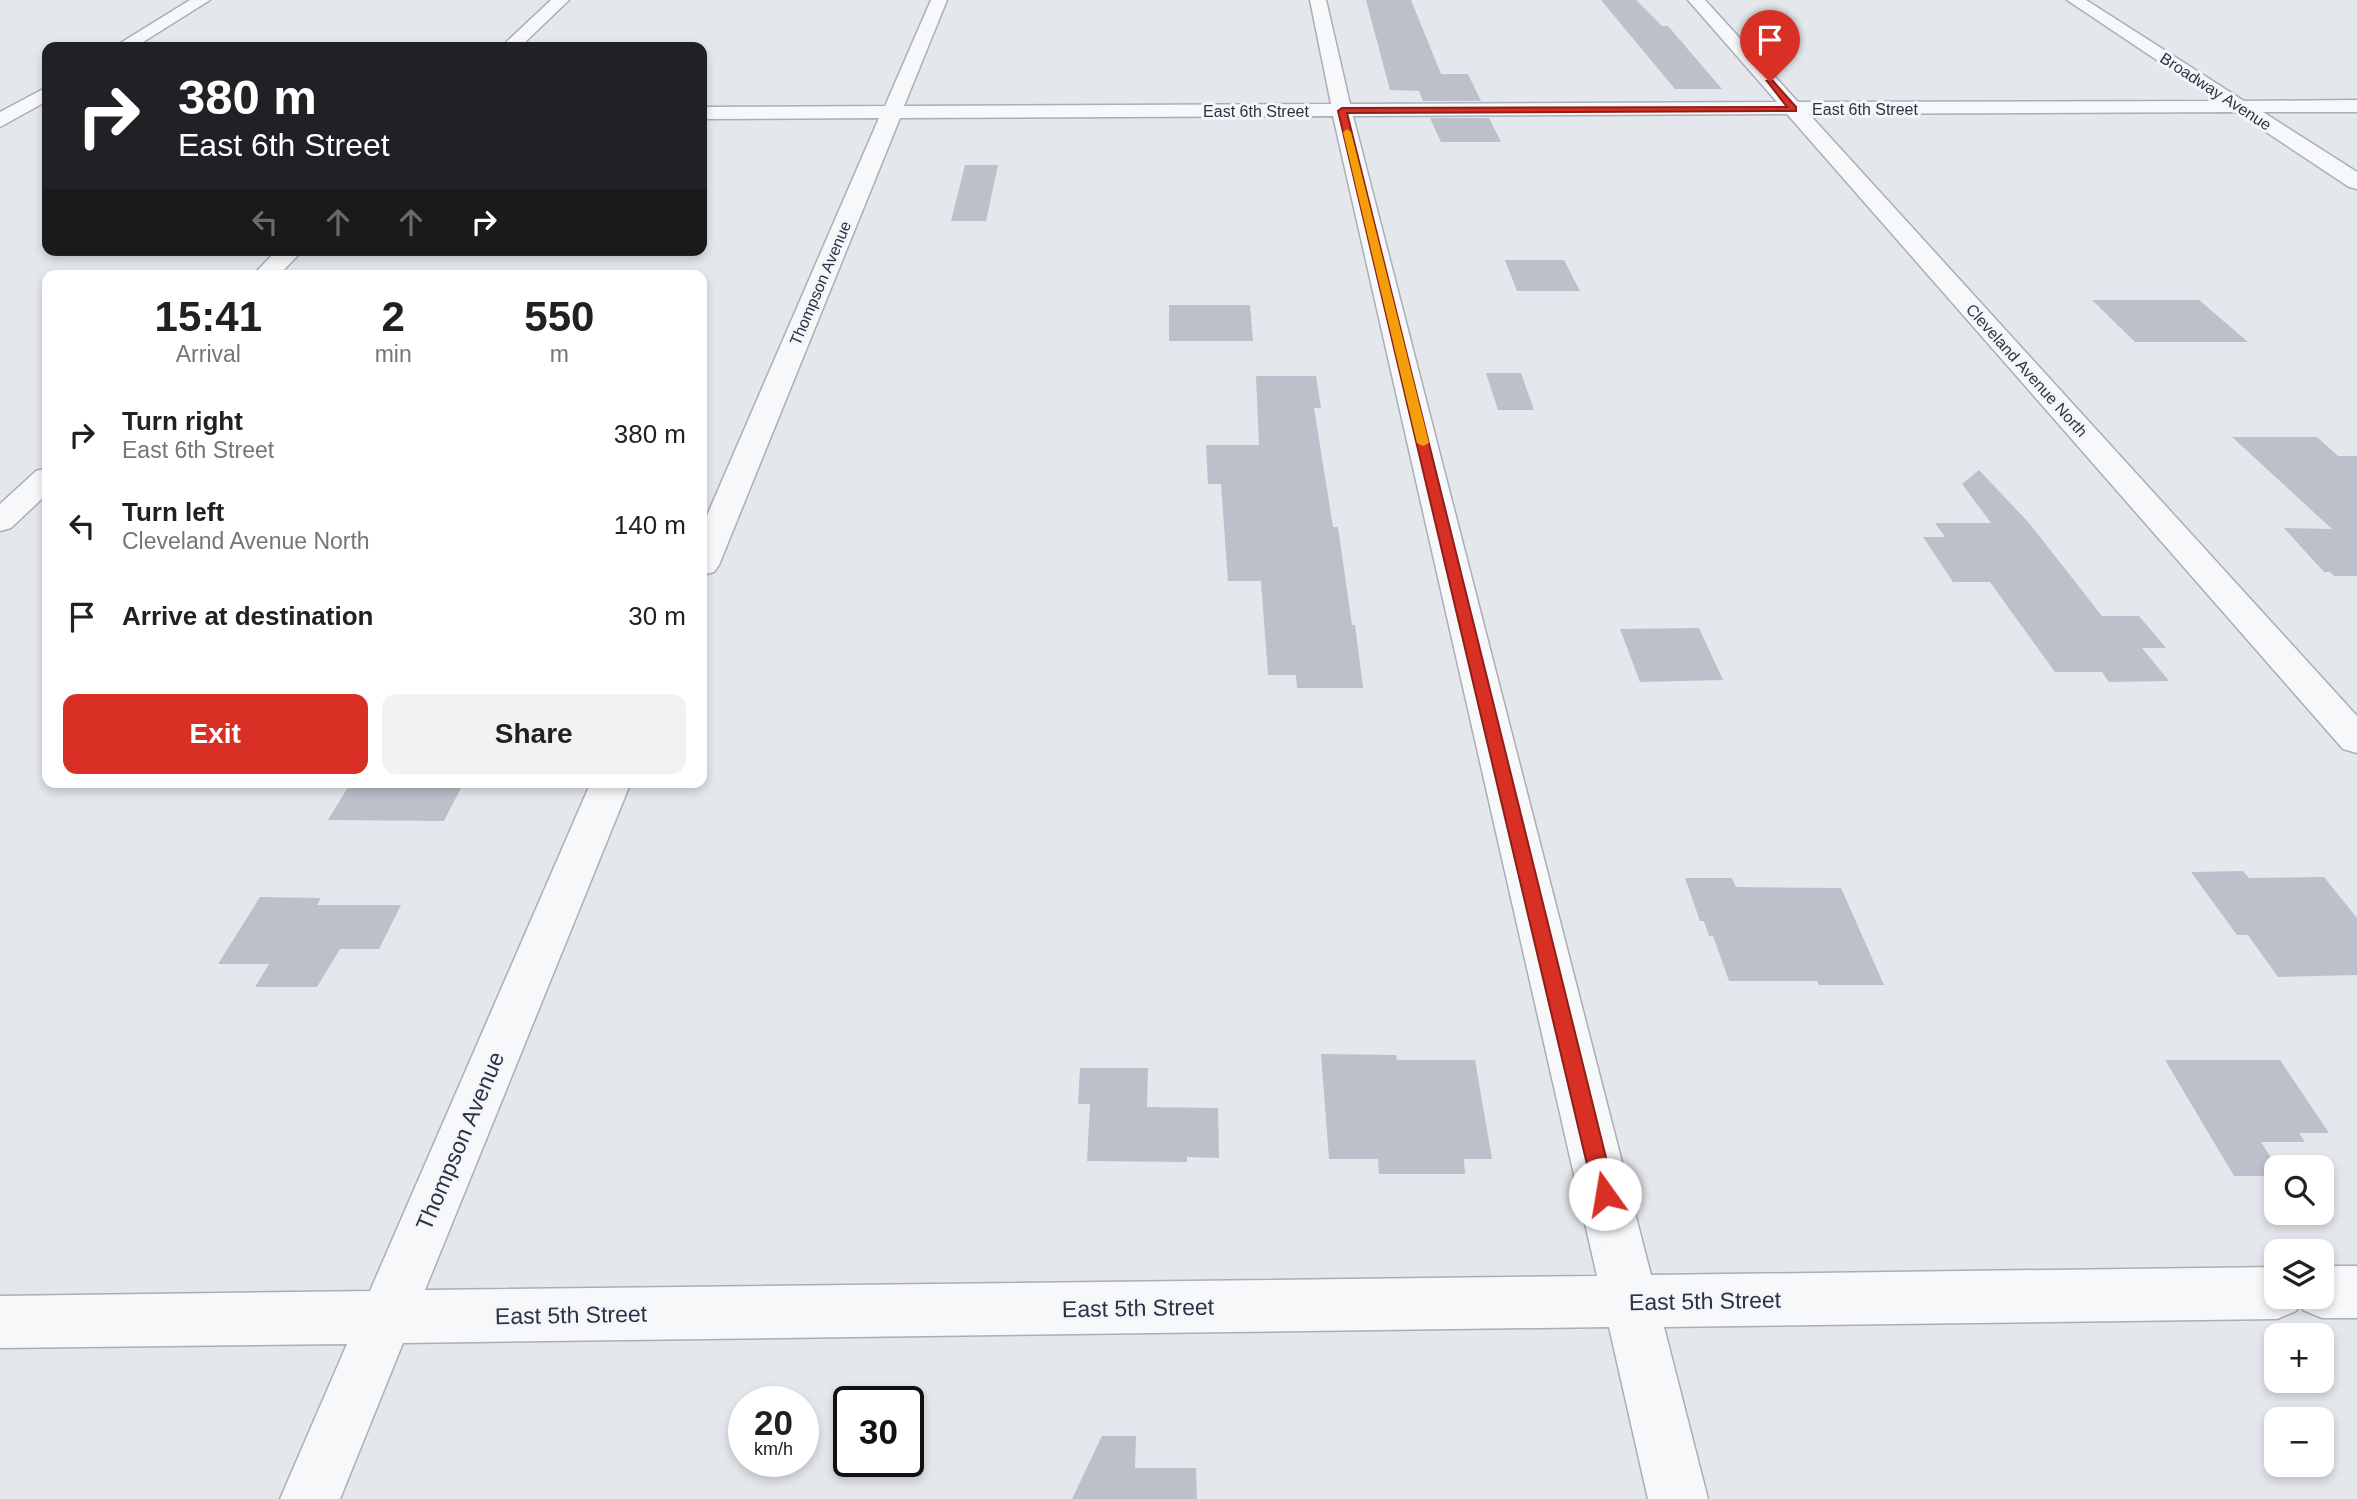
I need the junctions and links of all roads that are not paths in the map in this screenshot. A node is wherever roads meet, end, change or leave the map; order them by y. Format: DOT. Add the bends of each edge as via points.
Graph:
graph roads {
  1 [pos="202,0"];
  2 [pos="561,0"];
  3 [pos="939,0"];
  4 [pos="1318,0"];
  5 [pos="1696,0"];
  6 [pos="2075,0"];
  7 [pos="131,42"];
  8 [pos="515,42"];
  9 [pos="42,96"];
  10 [pos="2357,106"];
  11 [pos="2241,107"];
  12 [pos="1794,109"];
  13 [pos="1342,111"];
  14 [pos="707,113"];
  15 [pos="892,113"];
  16 [pos="42,116"];
  17 [pos="3,118"];
  18 [pos="2357,182"];
  19 [pos="285,256"];
  20 [pos="270,270"];
  21 [pos="42,482"];
  22 [pos="0,521"];
  23 [pos="707,553"];
  24 [pos="2357,740"];
  25 [pos="608,788"];
  26 [pos="2334,1292"];
  27 [pos="2357,1292"];
  28 [pos="2264,1293"];
  29 [pos="1631,1302"];
  30 [pos="386,1317"];
  31 [pos="0,1322"];
  32 [pos="310,1499"];
  33 [pos="1678,1499"];
  1 -- 7 [label="street"];
  2 -- 8 [label="street"];
  3 -- 15 [label="street, Thompson Avenue"];
  4 -- 13 [label="street"];
  5 -- 12 [label="street, Cleveland Avenue North"];
  6 -- 11 [label="street, Broadway Avenue"];
  9 -- 17 [label="street"];
  10 -- 11 [label="street, East 6th Street"];
  11 -- 12 [label="street, East 6th Street"];
  11 -- 18 [label="street, Broadway Avenue"];
  12 -- 13 [label="street, East 6th Street"];
  12 -- 24 [label="street, Cleveland Avenue North"];
  13 -- 15 [label="street, East 6th Street"];
  13 -- 29 [label="street"];
  14 -- 15 [label="street, East 6th Street"];
  15 -- 23 [label="street, Thompson Avenue"];
  16 -- 17 [label="street"];
  19 -- 20 [label="street"];
  21 -- 22 [label="street"];
  25 -- 30 [label="street, Thompson Avenue"];
  26 -- 27 [label="street"];
  28 -- 29 [label="street, East 5th Street"];
  29 -- 30 [label="street, East 5th Street"];
  29 -- 33 [label="street"];
  30 -- 31 [label="street, East 5th Street"];
  30 -- 32 [label="street, Thompson Avenue"];
}
